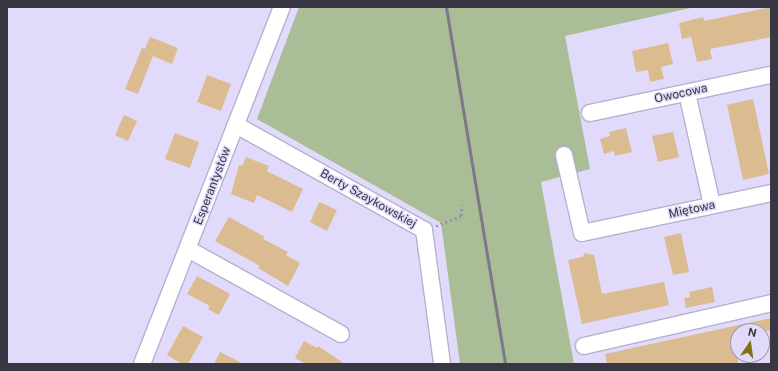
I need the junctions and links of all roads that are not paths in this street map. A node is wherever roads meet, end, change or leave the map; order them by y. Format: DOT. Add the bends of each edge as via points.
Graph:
graph roads {
  1 [pos="282,7"];
  2 [pos="771,75"];
  3 [pos="687,93"];
  4 [pos="590,113"];
  5 [pos="236,125"];
  6 [pos="564,154"];
  7 [pos="771,192"];
  8 [pos="712,205"];
  9 [pos="188,249"];
  10 [pos="771,303"];
  11 [pos="341,334"];
  12 [pos="584,346"];
  13 [pos="142,364"];
  14 [pos="442,364"];
  1 -- 5 [label="street, Esperantystów"];
  2 -- 3 [label="street, Owocowa"];
  3 -- 4 [label="street, Owocowa"];
  3 -- 8 [label="street"];
  5 -- 9 [label="street, Esperantystów"];
  5 -- 14 [label="street, Berty Szaykowskiej" via="424,230"];
  6 -- 8 [label="street, Miętowa" via="582,233"];
  7 -- 8 [label="street, Miętowa"];
  9 -- 11 [label="street"];
  9 -- 13 [label="street, Esperantystów"];
  10 -- 12 [label="street"];
}
